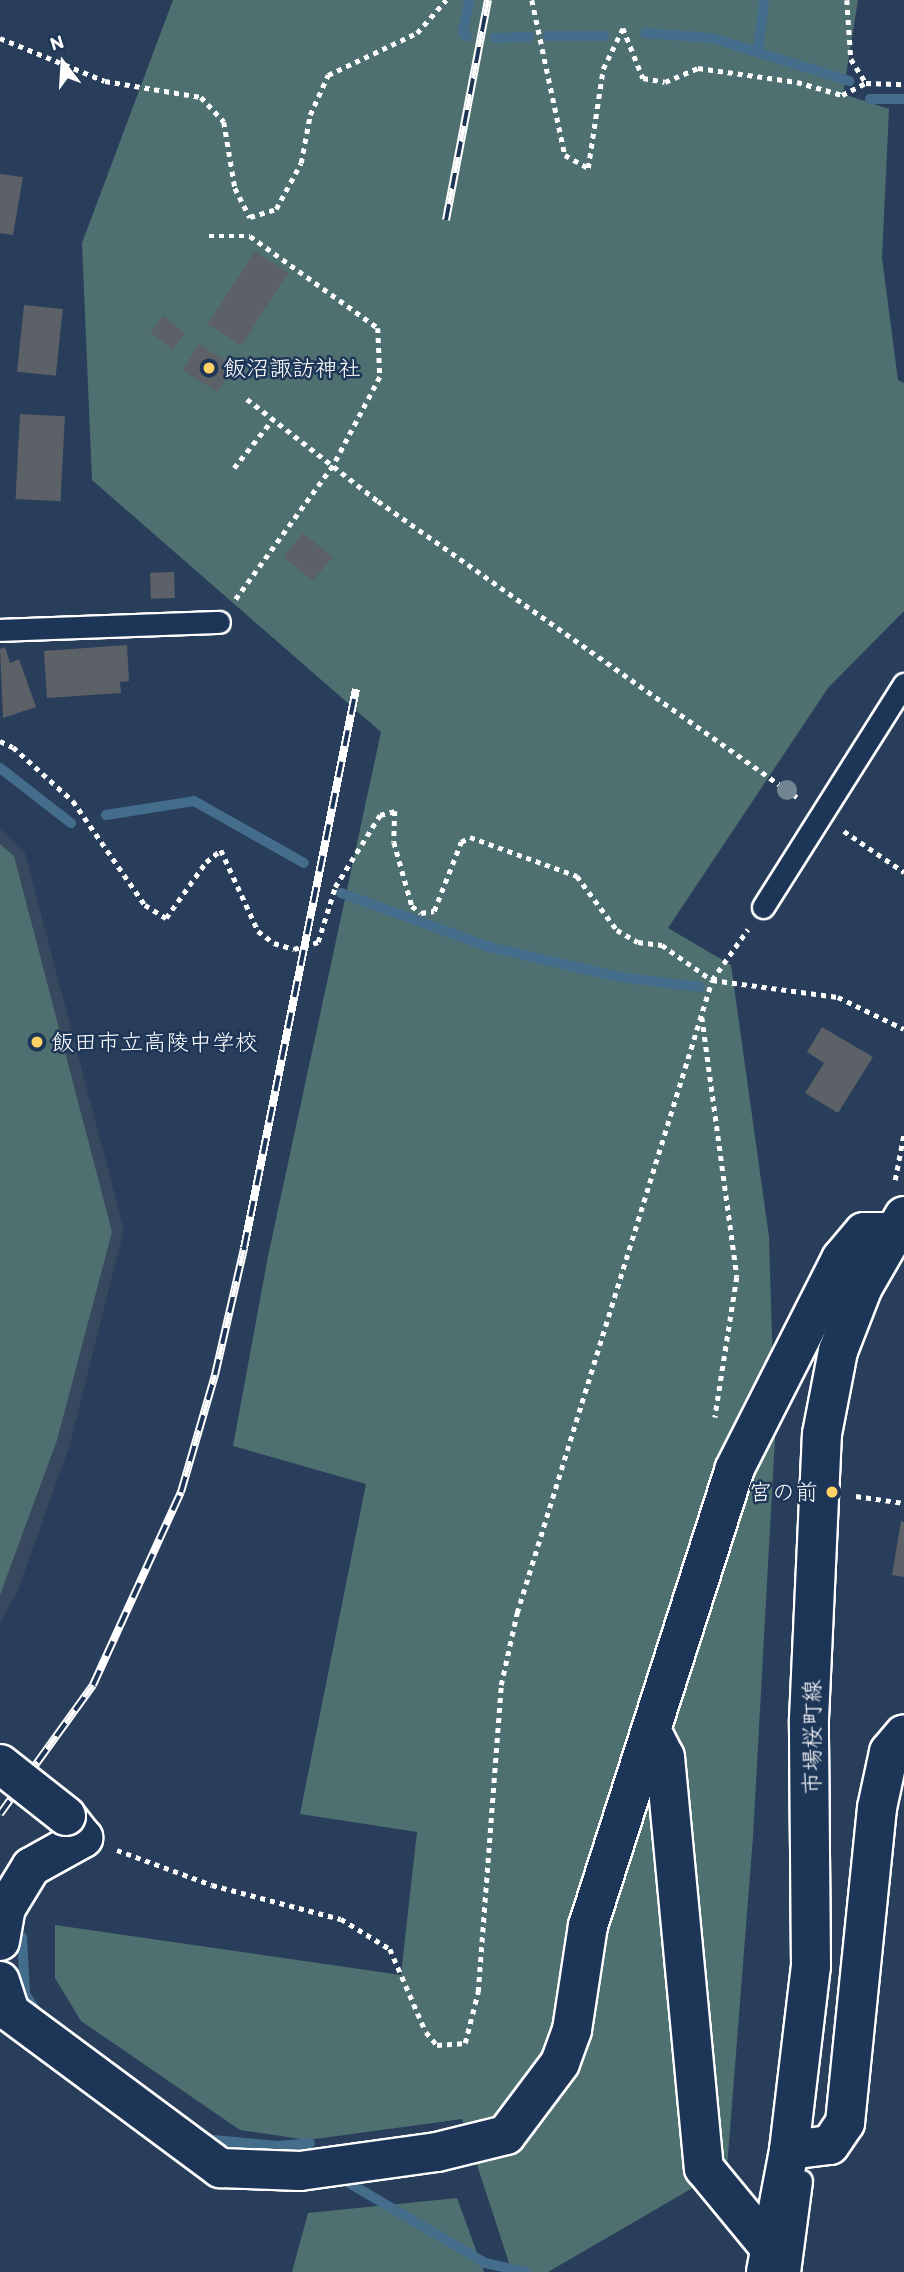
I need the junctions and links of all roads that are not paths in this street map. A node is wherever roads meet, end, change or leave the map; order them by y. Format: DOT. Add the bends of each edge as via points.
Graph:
graph roads {
  1 [pos="219,622"];
  2 [pos="0,630"];
  3 [pos="904,684"];
  4 [pos="764,907"];
  5 [pos="899,1212"];
  6 [pos="652,1732"];
  7 [pos="904,1734"];
  8 [pos="0,1764"];
  9 [pos="0,1941"];
  10 [pos="0,1981"];
  11 [pos="797,2151"];
  12 [pos="775,2264"];
  1 -- 2 [label="lane"];
  3 -- 4 [label="lane"];
  5 -- 6 [label="street" via="864,1232 841,1259 734,1470"];
  5 -- 11 [label="street, 市場桜町線" via="838,1351 822,1434 809,1718 811,1966"];
  6 -- 10 [label="street" via="588,1926 572,2030 560,2063 506,2135 437,2152 300,2171 220,2168 10,2012"];
  6 -- 12 [label="street" via="665,1757 704,2168"];
  7 -- 11 [label="street" via="889,1752 877,1808 845,2123 830,2145"];
  8 -- 9 [label="street, bridge" via="75,1827 32,1867 6,1908"];
  11 -- 12 [label="street, 市場桜町線"];
}
